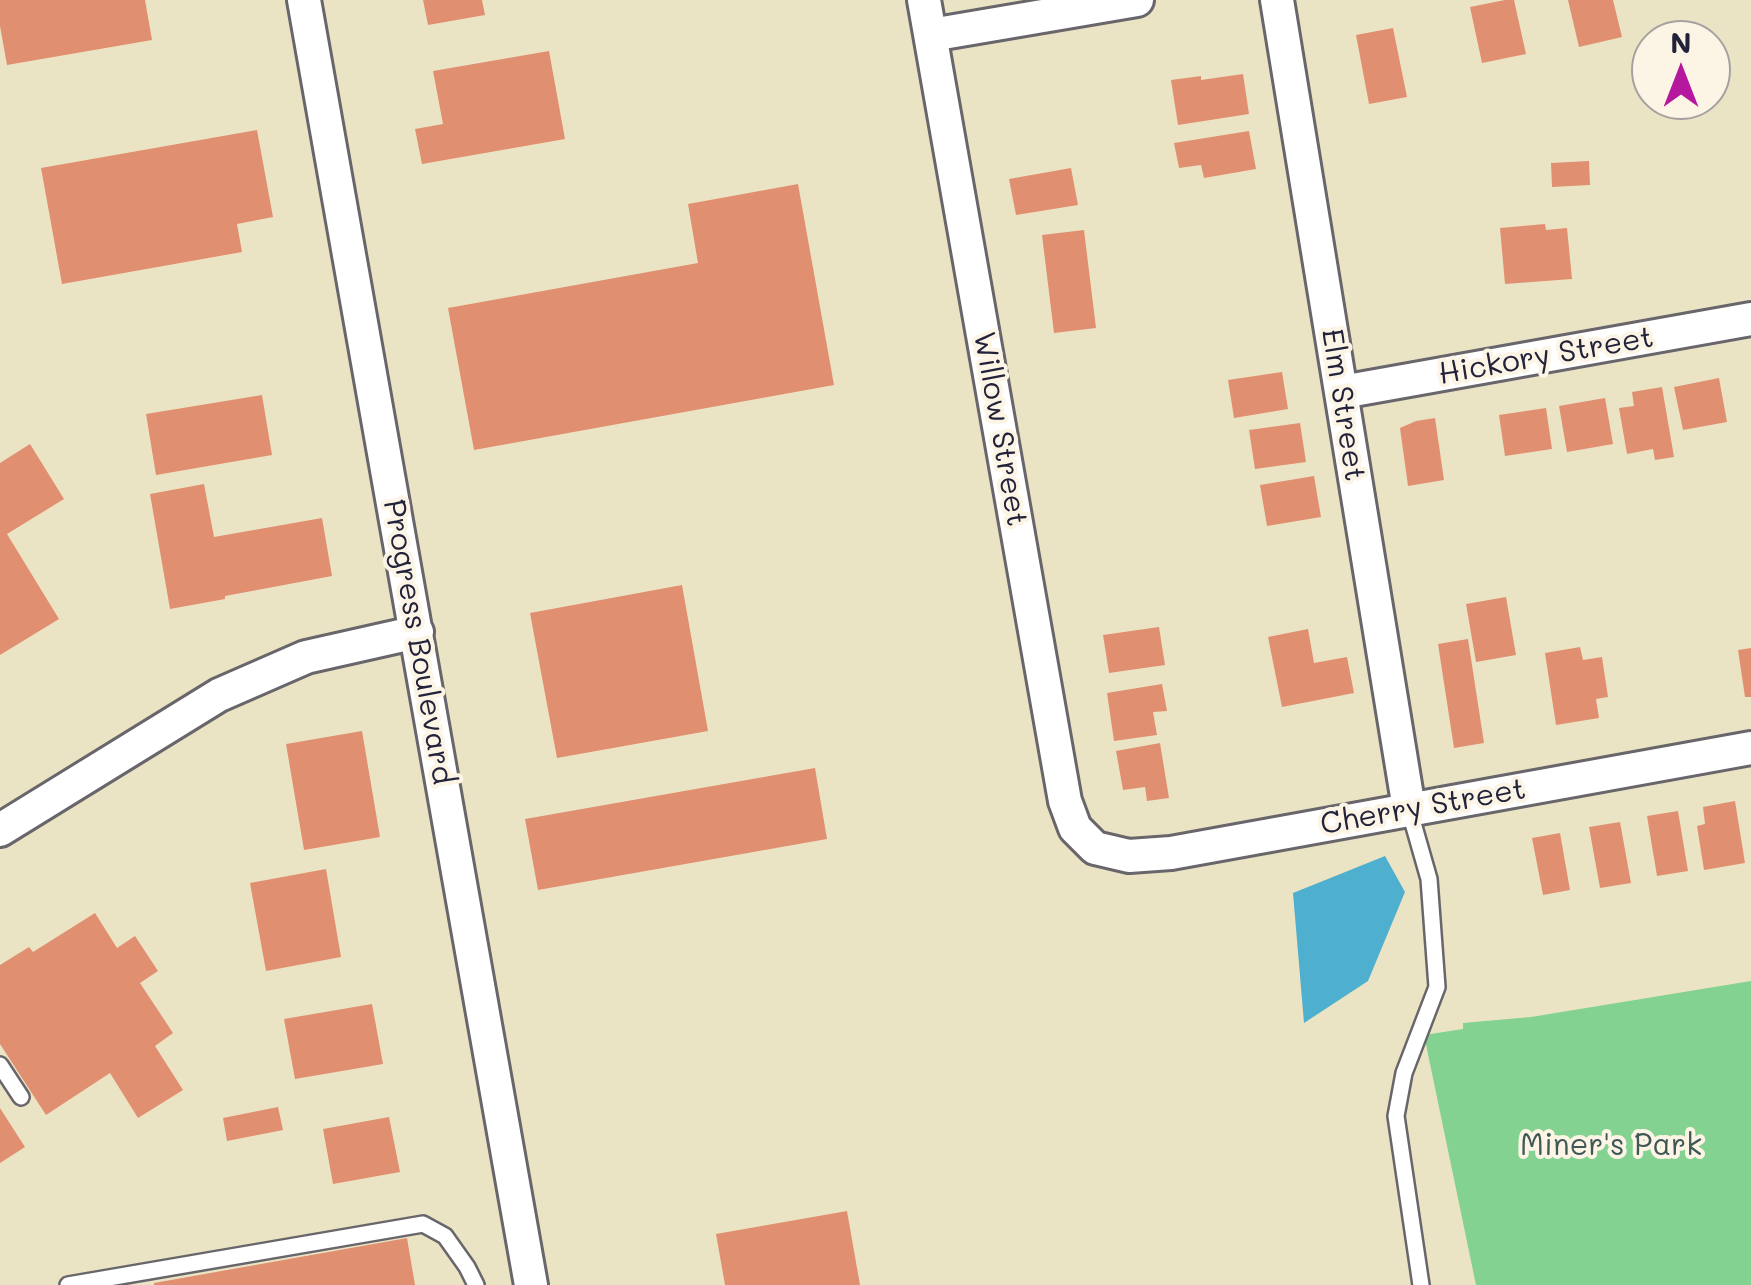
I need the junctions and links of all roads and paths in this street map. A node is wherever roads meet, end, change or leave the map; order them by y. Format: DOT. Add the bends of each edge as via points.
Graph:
graph roads {
  1 [pos="304,0"];
  2 [pos="924,0"];
  3 [pos="1137,0"];
  4 [pos="1277,0"];
  5 [pos="931,35"];
  6 [pos="1751,319"];
  7 [pos="1342,392"];
  8 [pos="417,632"];
  9 [pos="1751,748"];
  10 [pos="1409,810"];
  11 [pos="0,830"];
  12 [pos="1095,848"];
  13 [pos="0,1065"];
  14 [pos="21,1098"];
  15 [pos="68,1285"];
  16 [pos="476,1285"];
  17 [pos="531,1285"];
  18 [pos="1421,1285"];
  1 -- 8 [label="street, Progress Boulevard"];
  2 -- 5 [label="street, Willow Street"];
  3 -- 5 [label="street"];
  4 -- 7 [label="street, Elm Street"];
  5 -- 12 [label="street, Willow Street" via="1064,802 1075,828"];
  6 -- 7 [label="street, Hickory Street"];
  7 -- 10 [label="street, Elm Street"];
  8 -- 11 [label="street" via="306,657 219,695"];
  8 -- 17 [label="street, Progress Boulevard"];
  9 -- 10 [label="street, Cherry Street"];
  10 -- 12 [label="street, Cherry Street" via="1172,853 1130,856"];
  10 -- 18 [label="lane" via="1430,879 1437,986 1404,1074 1396,1116"];
  13 -- 14 [label="lane"];
  15 -- 16 [label="lane" via="423,1224 445,1236"];
}
